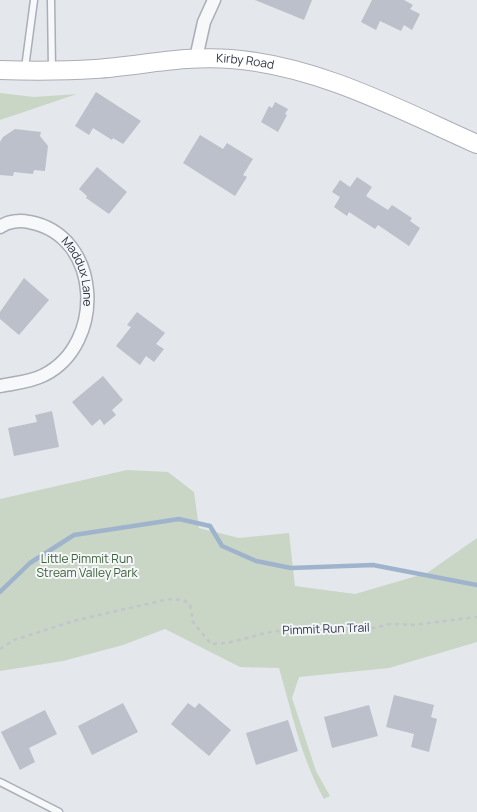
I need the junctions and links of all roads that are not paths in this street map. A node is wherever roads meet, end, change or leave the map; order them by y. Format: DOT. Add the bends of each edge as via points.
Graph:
graph roads {
  1 [pos="34,0"];
  2 [pos="51,0"];
  3 [pos="214,0"];
  4 [pos="196,58"];
  5 [pos="0,70"];
  6 [pos="25,70"];
  7 [pos="52,71"];
  8 [pos="477,144"];
  9 [pos="0,227"];
  10 [pos="0,386"];
  11 [pos="0,782"];
  12 [pos="59,812"];
  1 -- 6 [label="lane"];
  2 -- 7 [label="lane"];
  3 -- 4 [label="street" via="204,22"];
  4 -- 7 [label="main road, Kirby Road"];
  4 -- 8 [label="main road, Kirby Road" via="268,64 304,72"];
  5 -- 6 [label="main road, Kirby Road"];
  6 -- 7 [label="main road, Kirby Road"];
  9 -- 10 [label="street, Maddux Lane" via="21,220 55,232 81,263 87,284 88,306 85,325 63,362 35,379"];
  11 -- 12 [label="lane"];
}
